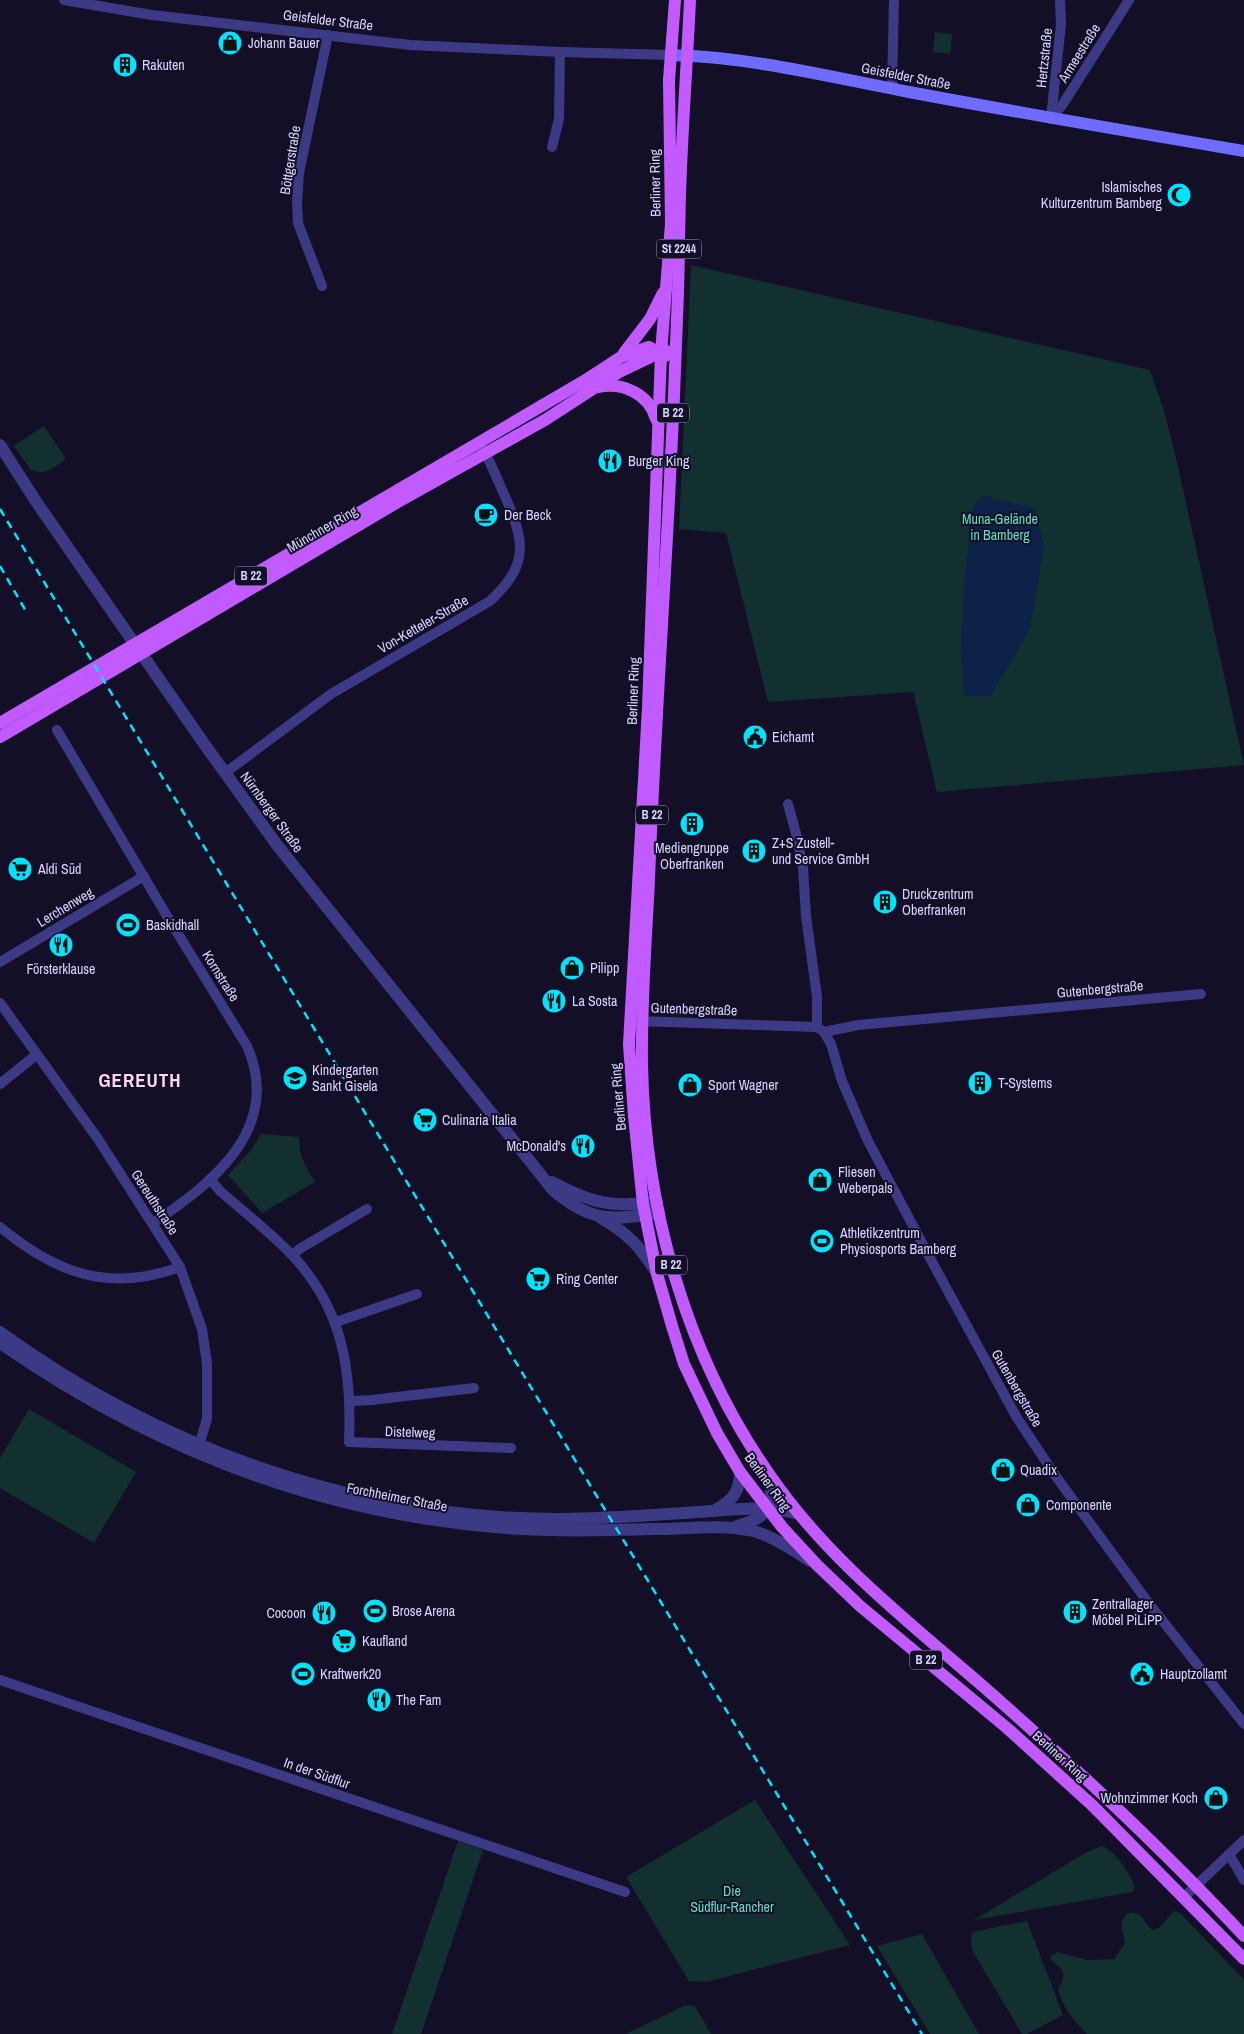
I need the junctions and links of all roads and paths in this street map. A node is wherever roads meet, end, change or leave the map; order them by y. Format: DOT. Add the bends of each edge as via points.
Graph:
graph roads {
  1 [pos="64,0"];
  2 [pos="676,0"];
  3 [pos="690,0"];
  4 [pos="894,0"];
  5 [pos="1060,0"];
  6 [pos="1129,0"];
  7 [pos="328,35"];
  8 [pos="560,52"];
  9 [pos="671,55"];
  10 [pos="687,56"];
  11 [pos="892,88"];
  12 [pos="1051,119"];
  13 [pos="552,146"];
  14 [pos="1244,151"];
  15 [pos="668,281"];
  16 [pos="322,286"];
  17 [pos="676,333"];
  18 [pos="661,353"];
  19 [pos="621,357"];
  20 [pos="675,368"];
  21 [pos="594,388"];
  22 [pos="658,426"];
  23 [pos="479,442"];
  24 [pos="0,445"];
  25 [pos="486,454"];
  26 [pos="0,723"];
  27 [pos="58,730"];
  28 [pos="0,736"];
  29 [pos="225,773"];
  30 [pos="788,804"];
  31 [pos="144,876"];
  32 [pos="0,962"];
  33 [pos="1201,994"];
  34 [pos="0,1003"];
  35 [pos="636,1021"];
  36 [pos="820,1029"];
  37 [pos="36,1055"];
  38 [pos="0,1084"];
  39 [pos="544,1178"];
  40 [pos="210,1179"];
  41 [pos="658,1208"];
  42 [pos="367,1209"];
  43 [pos="644,1210"];
  44 [pos="601,1218"];
  45 [pos="153,1223"];
  46 [pos="0,1227"];
  47 [pos="292,1255"];
  48 [pos="180,1267"];
  49 [pos="657,1274"];
  50 [pos="417,1294"];
  51 [pos="336,1322"];
  52 [pos="0,1332"];
  53 [pos="0,1343"];
  54 [pos="474,1388"];
  55 [pos="351,1400"];
  56 [pos="199,1445"];
  57 [pos="511,1448"];
  58 [pos="740,1472"];
  59 [pos="770,1477"];
  60 [pos="768,1508"];
  61 [pos="713,1511"];
  62 [pos="799,1514"];
  63 [pos="732,1528"];
  64 [pos="817,1565"];
  65 [pos="0,1680"];
  66 [pos="1244,1724"];
  67 [pos="1244,1840"];
  68 [pos="1229,1854"];
  69 [pos="1244,1880"];
  70 [pos="1197,1885"];
  71 [pos="625,1892"];
  72 [pos="1184,1898"];
  73 [pos="1244,1936"];
  74 [pos="1244,1959"];
  1 -- 7 [label="street, Geisfelder Straße" via="152,15"];
  2 -- 9 [label="main road, Berliner Ring / St 2244"];
  3 -- 10 [label="main road, Berliner Ring / St 2244"];
  4 -- 11 [label="street"];
  5 -- 12 [label="street, Hertzstraße" via="1061,24"];
  6 -- 12 [label="street, Armeestraße"];
  7 -- 8 [label="street, Geisfelder Straße" via="410,45"];
  7 -- 16 [label="street, Böttgerstraße" via="299,173 297,202 298,223"];
  8 -- 9 [label="street, Geisfelder Straße"];
  8 -- 13 [label="street" via="559,119"];
  9 -- 10 [label="main road, Geisfelder Straße"];
  9 -- 15 [label="main road, Berliner Ring / St 2244"];
  10 -- 11 [label="main road, Geisfelder Straße" via="791,68"];
  10 -- 17 [label="main road, Berliner Ring / St 2244"];
  11 -- 12 [label="main road, Geisfelder Straße"];
  12 -- 14 [label="main road, Geisfelder Straße"];
  15 -- 18 [label="main road, Berliner Ring / St 2244"];
  15 -- 19 [label="main road" via="650,319"];
  17 -- 18 [label="main road" via="671,344"];
  17 -- 20 [label="main road, Berliner Ring / St 2244"];
  18 -- 19 [label="main road, B 22" via="644,347"];
  18 -- 20 [label="main road"];
  18 -- 21 [label="main road, Münchner Ring" via="619,372"];
  18 -- 22 [label="main road, Berliner Ring / St 2244"];
  19 -- 23 [label="main road, Münchner Ring / B 22"];
  20 -- 35 [label="main road, Berliner Ring / B 22" via="652,814"];
  21 -- 22 [label="main road, B 22" via="607,385 623,387 642,397 650,404"];
  21 -- 25 [label="main road, Münchner Ring / B 22"];
  22 -- 35 [label="main road, Berliner Ring / B 22"];
  23 -- 25 [label="street, Von-Ketteler-Straße"];
  23 -- 26 [label="main road, Münchner Ring / B 22"];
  24 -- 29 [label="street, Nürnberger Straße"];
  25 -- 28 [label="main road, Münchner Ring / B 22" via="396,503"];
  25 -- 29 [label="street, Von-Ketteler-Straße" via="520,538 514,571 505,587 490,601 331,694"];
  27 -- 31 [label="street, Kornstraße"];
  29 -- 39 [label="street, Nürnberger Straße" via="312,890"];
  30 -- 36 [label="street, Gutenbergstraße" via="801,854"];
  31 -- 32 [label="street, Lerchenweg"];
  31 -- 40 [label="street, Kornstraße" via="247,1046 254,1065 256,1086 252,1121 235,1152"];
  33 -- 36 [label="street, Gutenbergstraße"];
  34 -- 37 [label="street, Gereuthstraße"];
  35 -- 36 [label="street, Gutenbergstraße"];
  35 -- 41 [label="main road, Berliner Ring / B 22" via="644,1112"];
  35 -- 43 [label="main road, Berliner Ring / B 22" via="630,1070"];
  36 -- 66 [label="street, Gutenbergstraße" via="831,1044 842,1081 868,1141 1017,1418 1147,1601"];
  37 -- 38 [label="street"];
  37 -- 45 [label="street, Gereuthstraße" via="98,1139"];
  39 -- 43 [label="street, Nürnberger Straße" via="591,1200"];
  39 -- 44 [label="street, Nürnberger Straße" via="564,1200"];
  40 -- 45 [label="street, Kornstraße"];
  40 -- 47 [label="street, Distelweg"];
  41 -- 43 [label="street"];
  41 -- 59 [label="main road, Berliner Ring / B 22" via="674,1276 702,1355 734,1420"];
  42 -- 47 [label="street"];
  43 -- 44 [label="street, Nürnberger Straße"];
  43 -- 49 [label="main road, Berliner Ring / B 22"];
  44 -- 49 [label="street" via="627,1234"];
  45 -- 48 [label="street, Gereuthstraße"];
  46 -- 48 [label="street" via="29,1250 55,1264 98,1278 120,1279"];
  47 -- 51 [label="street, Distelweg" via="320,1292"];
  48 -- 56 [label="street, Gereuthstraße" via="202,1329 207,1364 207,1419"];
  49 -- 58 [label="main road, Berliner Ring / B 22" via="684,1364"];
  50 -- 51 [label="street"];
  51 -- 55 [label="street, Distelweg" via="346,1360"];
  52 -- 56 [label="street, Forchheimer Straße" via="111,1402"];
  53 -- 63 [label="street, Forchheimer Straße" via="78,1394 158,1437 227,1466 325,1498 407,1515 492,1527"];
  54 -- 55 [label="street"];
  55 -- 57 [label="street, Distelweg" via="349,1442"];
  56 -- 61 [label="street, Forchheimer Straße" via="338,1491 384,1502 465,1514 569,1519"];
  58 -- 60 [label="main road, Berliner Ring / B 22"];
  58 -- 61 [label="street" via="734,1497"];
  59 -- 60 [label="street" via="772,1494"];
  59 -- 62 [label="main road, Berliner Ring / B 22"];
  60 -- 61 [label="street, Forchheimer Straße"];
  60 -- 62 [label="street, Forchheimer Straße"];
  60 -- 63 [label="street" via="758,1520"];
  60 -- 64 [label="main road, Berliner Ring / B 22"];
  62 -- 70 [label="main road, Berliner Ring / B 22" via="846,1564 1102,1792"];
  63 -- 64 [label="street, Forchheimer Straße" via="758,1533"];
  64 -- 72 [label="main road, Berliner Ring / B 22" via="860,1606 1007,1728 1092,1805"];
  65 -- 71 [label="street, In der Südflur"];
  67 -- 68 [label="street"];
  68 -- 69 [label="street"];
  68 -- 70 [label="street"];
  70 -- 72 [label="street"];
  70 -- 73 [label="main road, Berliner Ring / B 22"];
  72 -- 74 [label="main road, Berliner Ring / B 22"];
}
